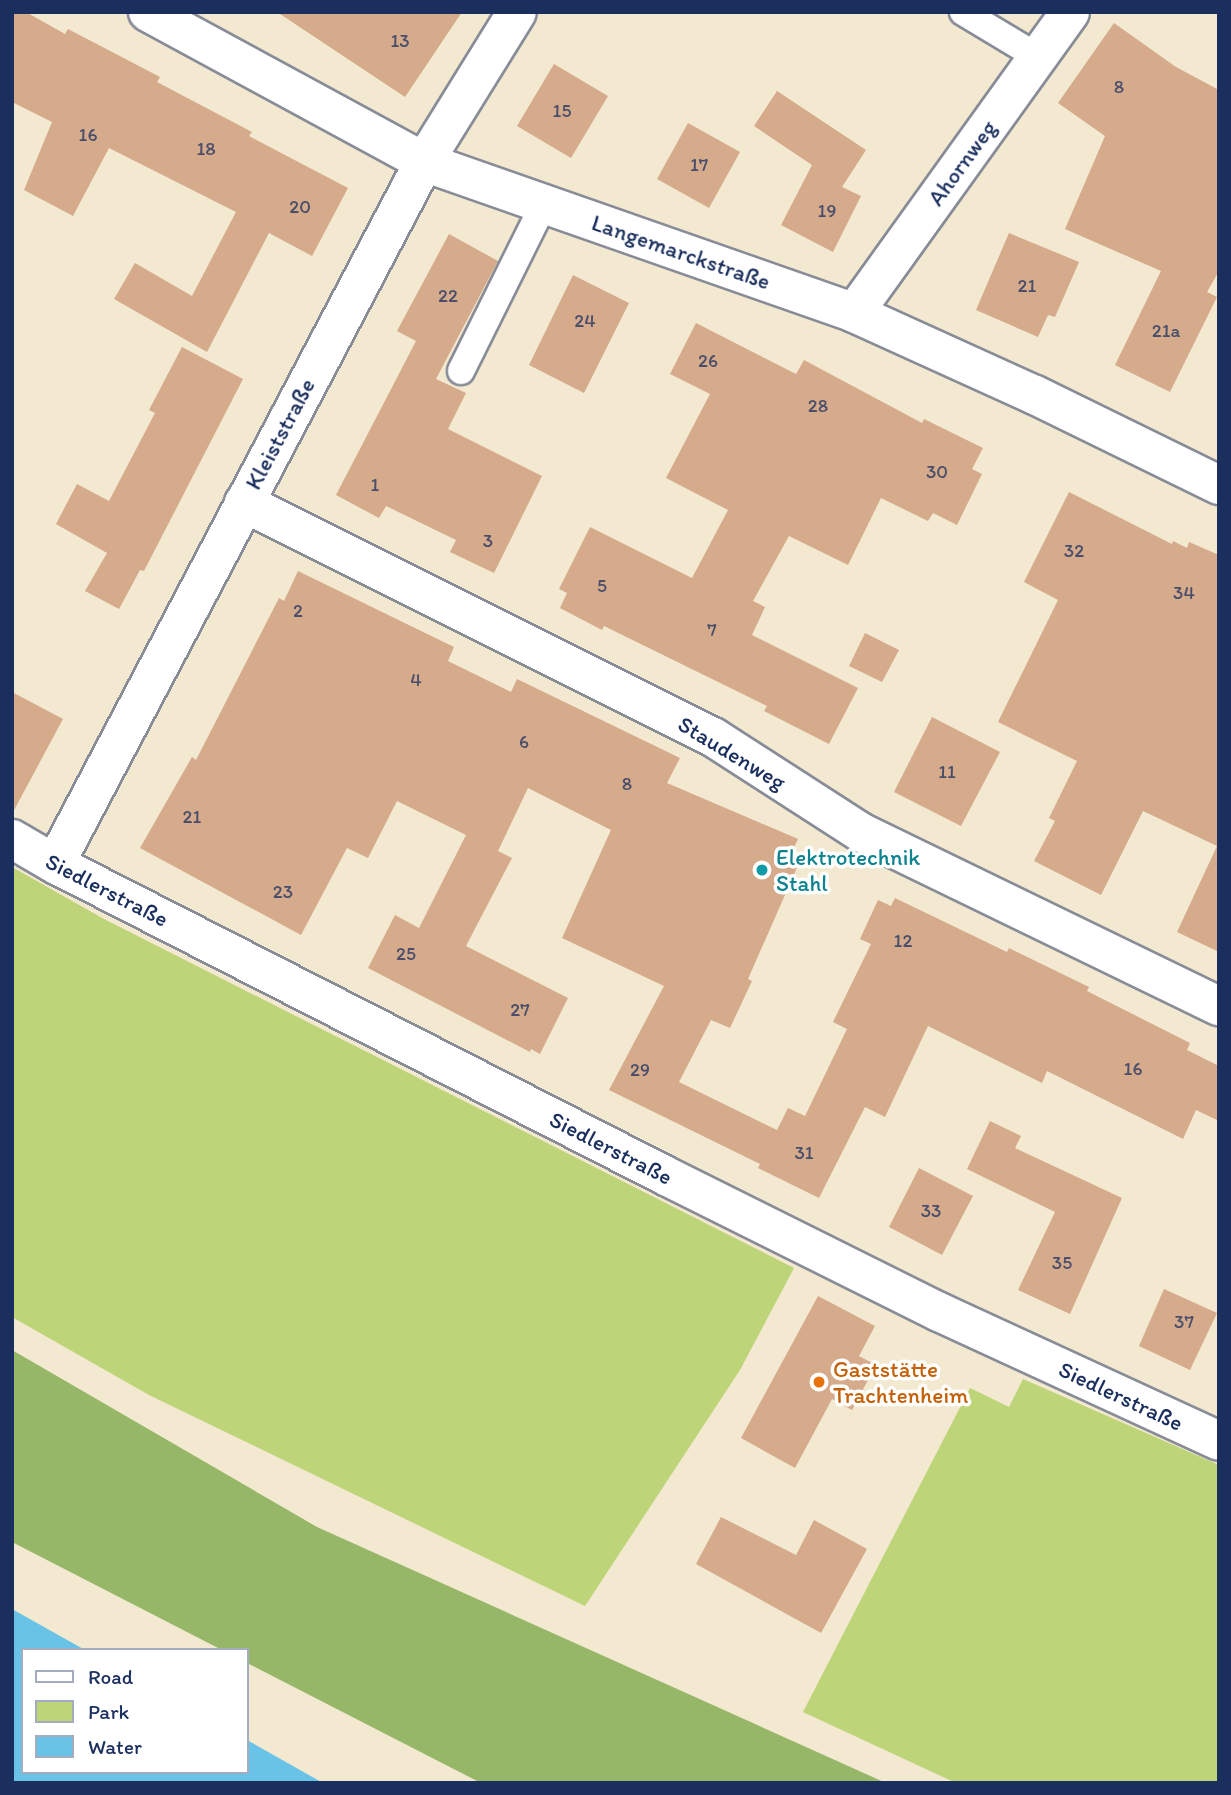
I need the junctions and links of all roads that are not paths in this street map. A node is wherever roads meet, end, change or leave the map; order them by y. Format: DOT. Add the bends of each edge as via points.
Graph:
graph roads {
  1 [pos="148,12"];
  2 [pos="517,12"];
  3 [pos="963,12"];
  4 [pos="1070,12"];
  5 [pos="1038,57"];
  6 [pos="424,162"];
  7 [pos="544,204"];
  8 [pos="854,313"];
  9 [pos="461,371"];
  10 [pos="1219,485"];
  11 [pos="244,503"];
  12 [pos="12,839"];
  13 [pos="55,864"];
  14 [pos="1219,1006"];
  15 [pos="1219,1441"];
  1 -- 6 [label="street, Langemarckstraße"];
  2 -- 6 [label="street, Kleiststraße"];
  3 -- 5 [label="lane"];
  4 -- 5 [label="street, Ahornweg"];
  5 -- 8 [label="street, Ahornweg"];
  6 -- 7 [label="street, Langemarckstraße"];
  6 -- 11 [label="street, Kleiststraße"];
  7 -- 8 [label="street, Langemarckstraße"];
  7 -- 9 [label="lane"];
  8 -- 10 [label="street, Langemarckstraße"];
  11 -- 13 [label="street, Kleiststraße"];
  11 -- 14 [label="street, Staudenweg" via="713,737 862,834"];
  12 -- 13 [label="street, Siedlerstraße"];
  13 -- 15 [label="street, Siedlerstraße" via="939,1312"];
}
